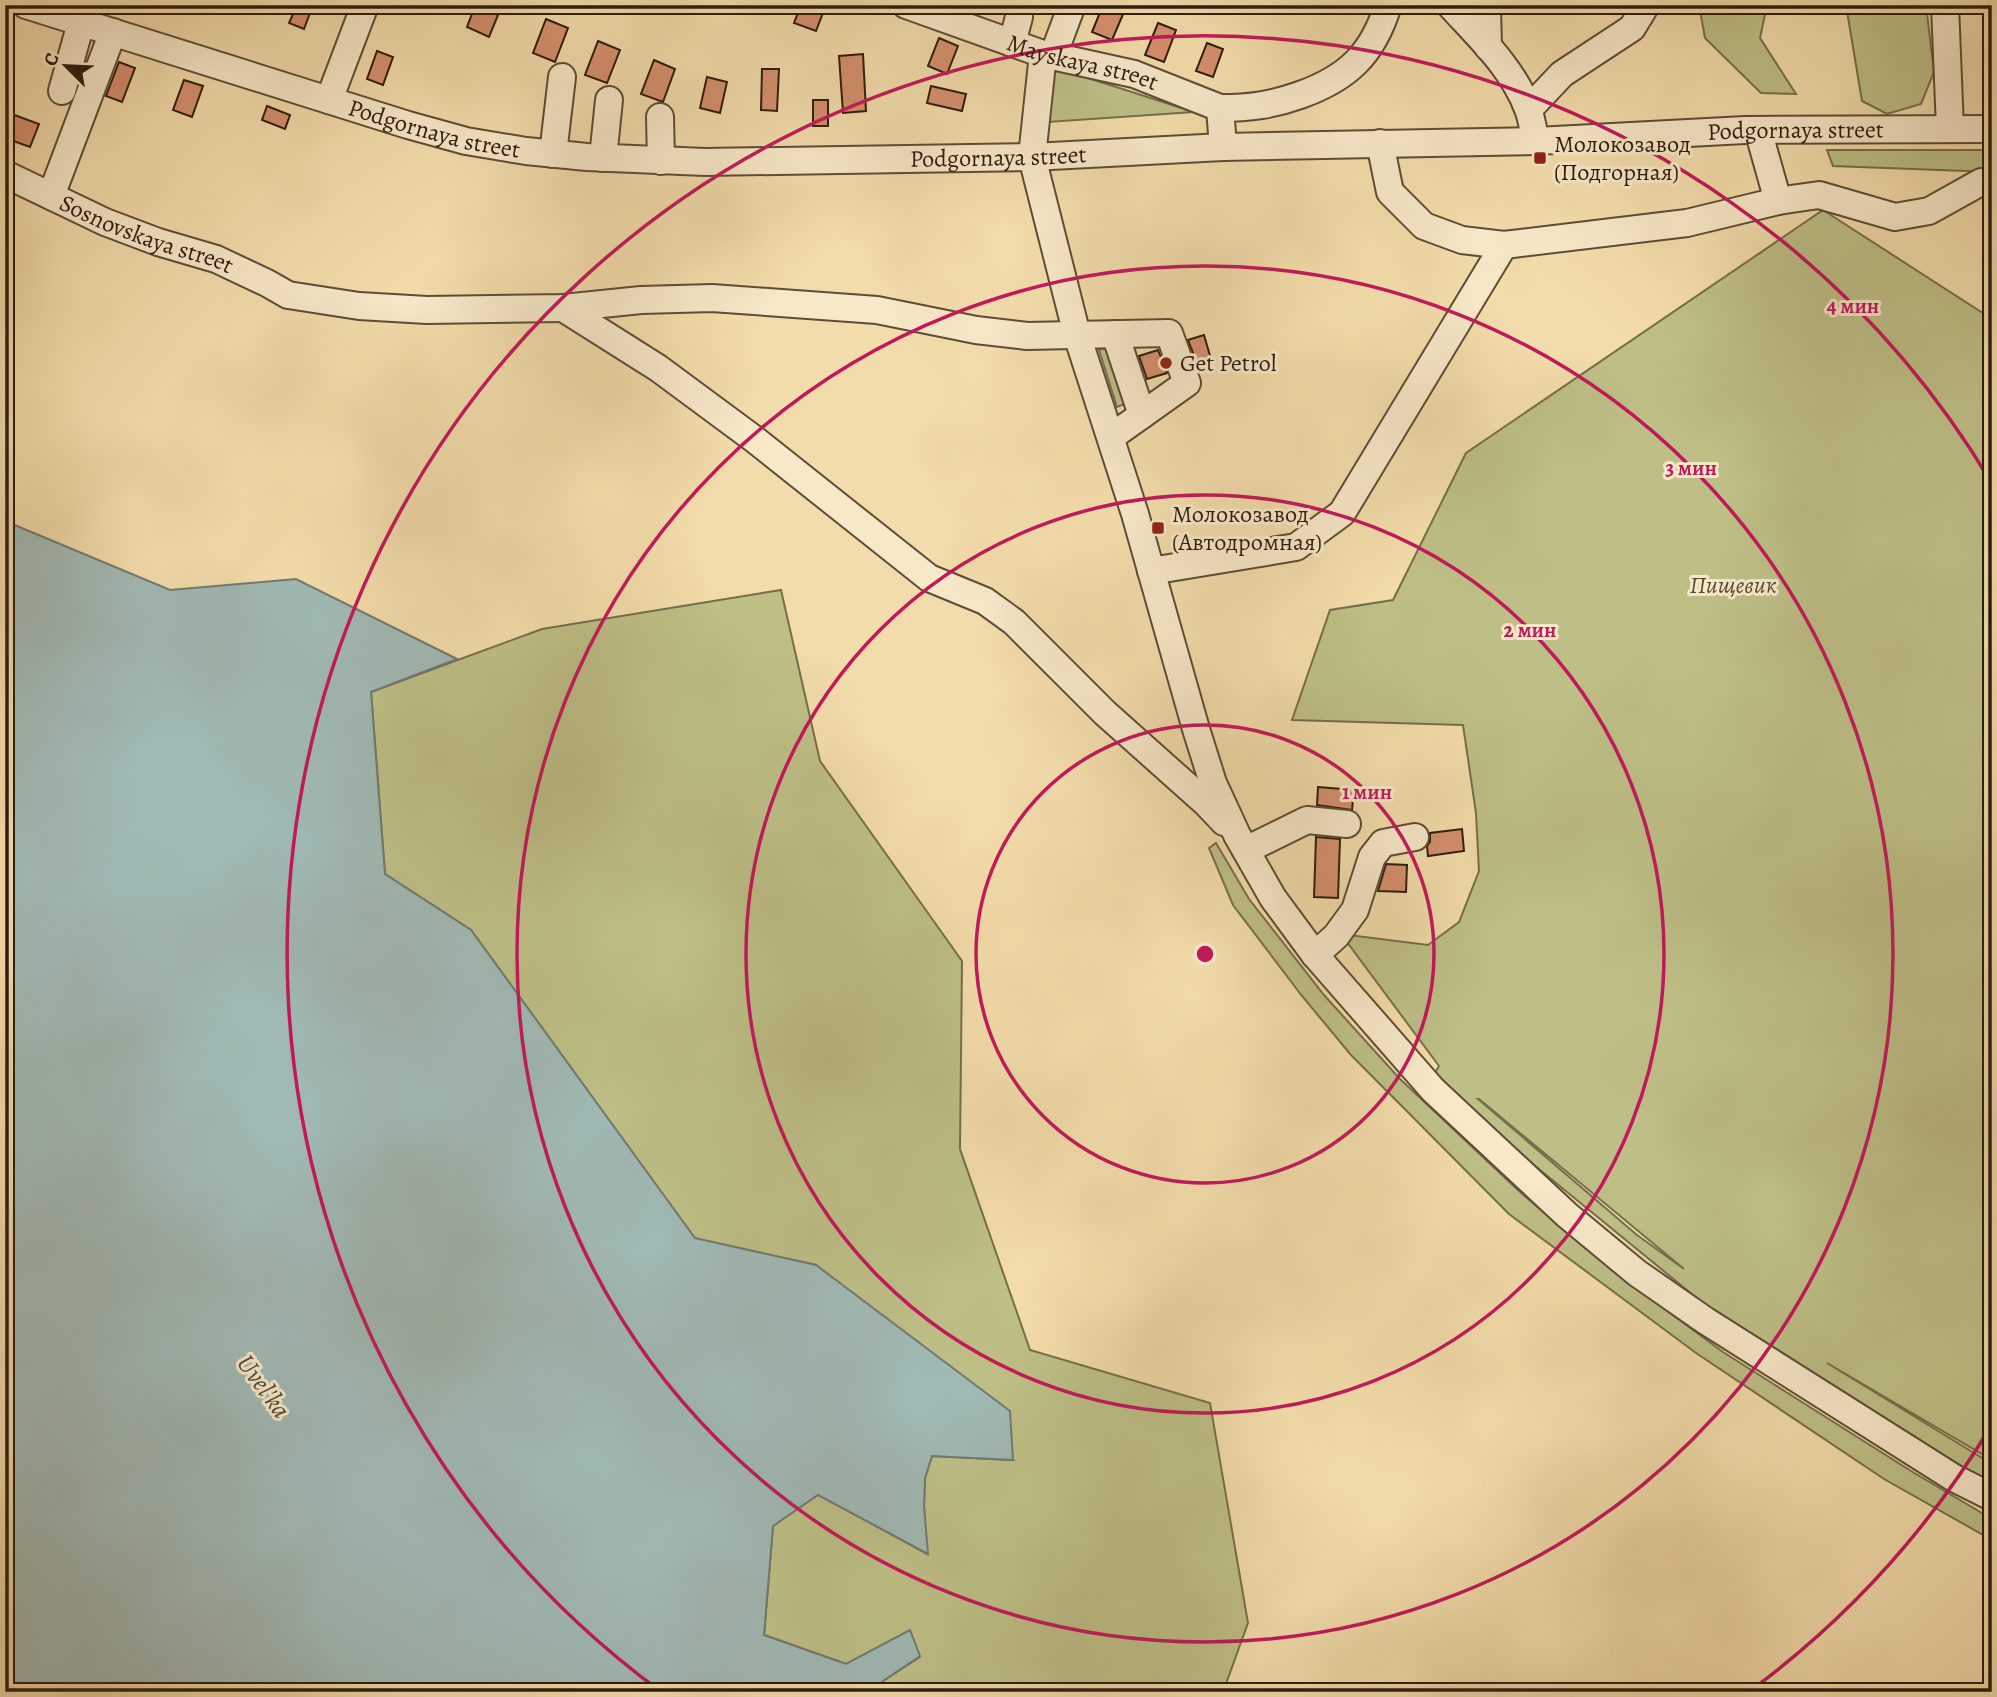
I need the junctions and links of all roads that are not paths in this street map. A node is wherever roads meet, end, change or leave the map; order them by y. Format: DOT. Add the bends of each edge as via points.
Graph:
graph roads {
  1 [pos="26,5"];
  2 [pos="365,5"];
  3 [pos="906,5"];
  4 [pos="1072,5"];
  5 [pos="1388,5"];
  6 [pos="1450,5"];
  7 [pos="1487,5"];
  8 [pos="1647,5"];
  9 [pos="1945,5"];
  10 [pos="85,14"];
  11 [pos="1019,17"];
  12 [pos="113,32"];
  13 [pos="1012,43"];
  14 [pos="1488,47"];
  15 [pos="1048,55"];
  16 [pos="562,77"];
  17 [pos="62,91"];
  18 [pos="330,100"];
  19 [pos="609,100"];
  20 [pos="1220,108"];
  21 [pos="1529,109"];
  22 [pos="660,117"];
  23 [pos="1950,129"];
  24 [pos="1992,129"];
  25 [pos="1758,130"];
  26 [pos="1536,141"];
  27 [pos="1380,143"];
  28 [pos="1223,147"];
  29 [pos="553,154"];
  30 [pos="1032,157"];
  31 [pos="603,158"];
  32 [pos="660,161"];
  33 [pos="5,174"];
  34 [pos="1992,184"];
  35 [pos="51,196"];
  36 [pos="1778,201"];
  37 [pos="1504,245"];
  38 [pos="563,308"];
  39 [pos="1123,334"];
  40 [pos="1077,335"];
  41 [pos="1149,410"];
  42 [pos="1111,437"];
  43 [pos="1151,571"];
  44 [pos="1347,824"];
  45 [pos="1415,836"];
  46 [pos="1242,843"];
  47 [pos="1315,955"];
  48 [pos="1992,1497"];
  1 -- 10 [label="street, Podgornaya street"];
  2 -- 18 [label="street"];
  3 -- 13 [label="street, Mayskaya street"];
  4 -- 15 [label="street"];
  5 -- 20 [label="street" via="1366,53 1339,78 1274,104"];
  6 -- 14 [label="street"];
  7 -- 14 [label="street"];
  8 -- 21 [label="street" via="1632,28 1562,74"];
  9 -- 23 [label="street"];
  10 -- 12 [label="street, Podgornaya street"];
  10 -- 17 [label="street"];
  11 -- 13 [label="street"];
  12 -- 18 [label="street, Podgornaya street"];
  12 -- 35 [label="street"];
  13 -- 15 [label="street, Mayskaya street"];
  14 -- 21 [label="street"];
  15 -- 20 [label="street, Mayskaya street" via="1134,74"];
  15 -- 30 [label="street"];
  16 -- 29 [label="street"];
  18 -- 29 [label="street, Podgornaya street" via="466,141"];
  19 -- 31 [label="street"];
  20 -- 28 [label="street"];
  21 -- 26 [label="street"];
  22 -- 32 [label="street"];
  23 -- 24 [label="street, Podgornaya street"];
  23 -- 25 [label="street, Podgornaya street"];
  25 -- 26 [label="street, Podgornaya street"];
  25 -- 36 [label="street"];
  26 -- 27 [label="street, Podgornaya street"];
  27 -- 28 [label="street, Podgornaya street"];
  27 -- 37 [label="street" via="1390,192 1424,226 1462,240"];
  28 -- 30 [label="street, Podgornaya street"];
  29 -- 31 [label="street, Podgornaya street"];
  30 -- 32 [label="street, Podgornaya street"];
  30 -- 40 [label="street"];
  31 -- 32 [label="street, Podgornaya street"];
  33 -- 35 [label="street, Sosnovskaya street"];
  34 -- 36 [label="street" via="1980,182 1928,211 1895,217 1819,195"];
  35 -- 38 [label="street, Sosnovskaya street" via="105,222 216,259 288,295 427,310"];
  36 -- 37 [label="street" via="1687,223"];
  37 -- 43 [label="street" via="1342,513 1296,547"];
  38 -- 40 [label="street, Sosnovskaya street" via="712,298 877,310 1027,336"];
  38 -- 46 [label="street" via="658,368 929,578 985,601 1014,622 1105,713 1206,803"];
  39 -- 40 [label="street, Sosnovskaya street"];
  39 -- 41 [label="street"];
  39 -- 41 [label="street, Sosnovskaya street" via="1169,333 1187,383"];
  40 -- 42 [label="street"];
  41 -- 42 [label="street"];
  42 -- 43 [label="street"];
  43 -- 46 [label="street" via="1210,772"];
  44 -- 46 [label="street" via="1307,821"];
  45 -- 47 [label="street" via="1383,843 1372,857 1355,910"];
  46 -- 47 [label="street" via="1273,898"];
  47 -- 48 [label="street" via="1433,1090 1567,1215 1637,1273 1831,1401"];
}
